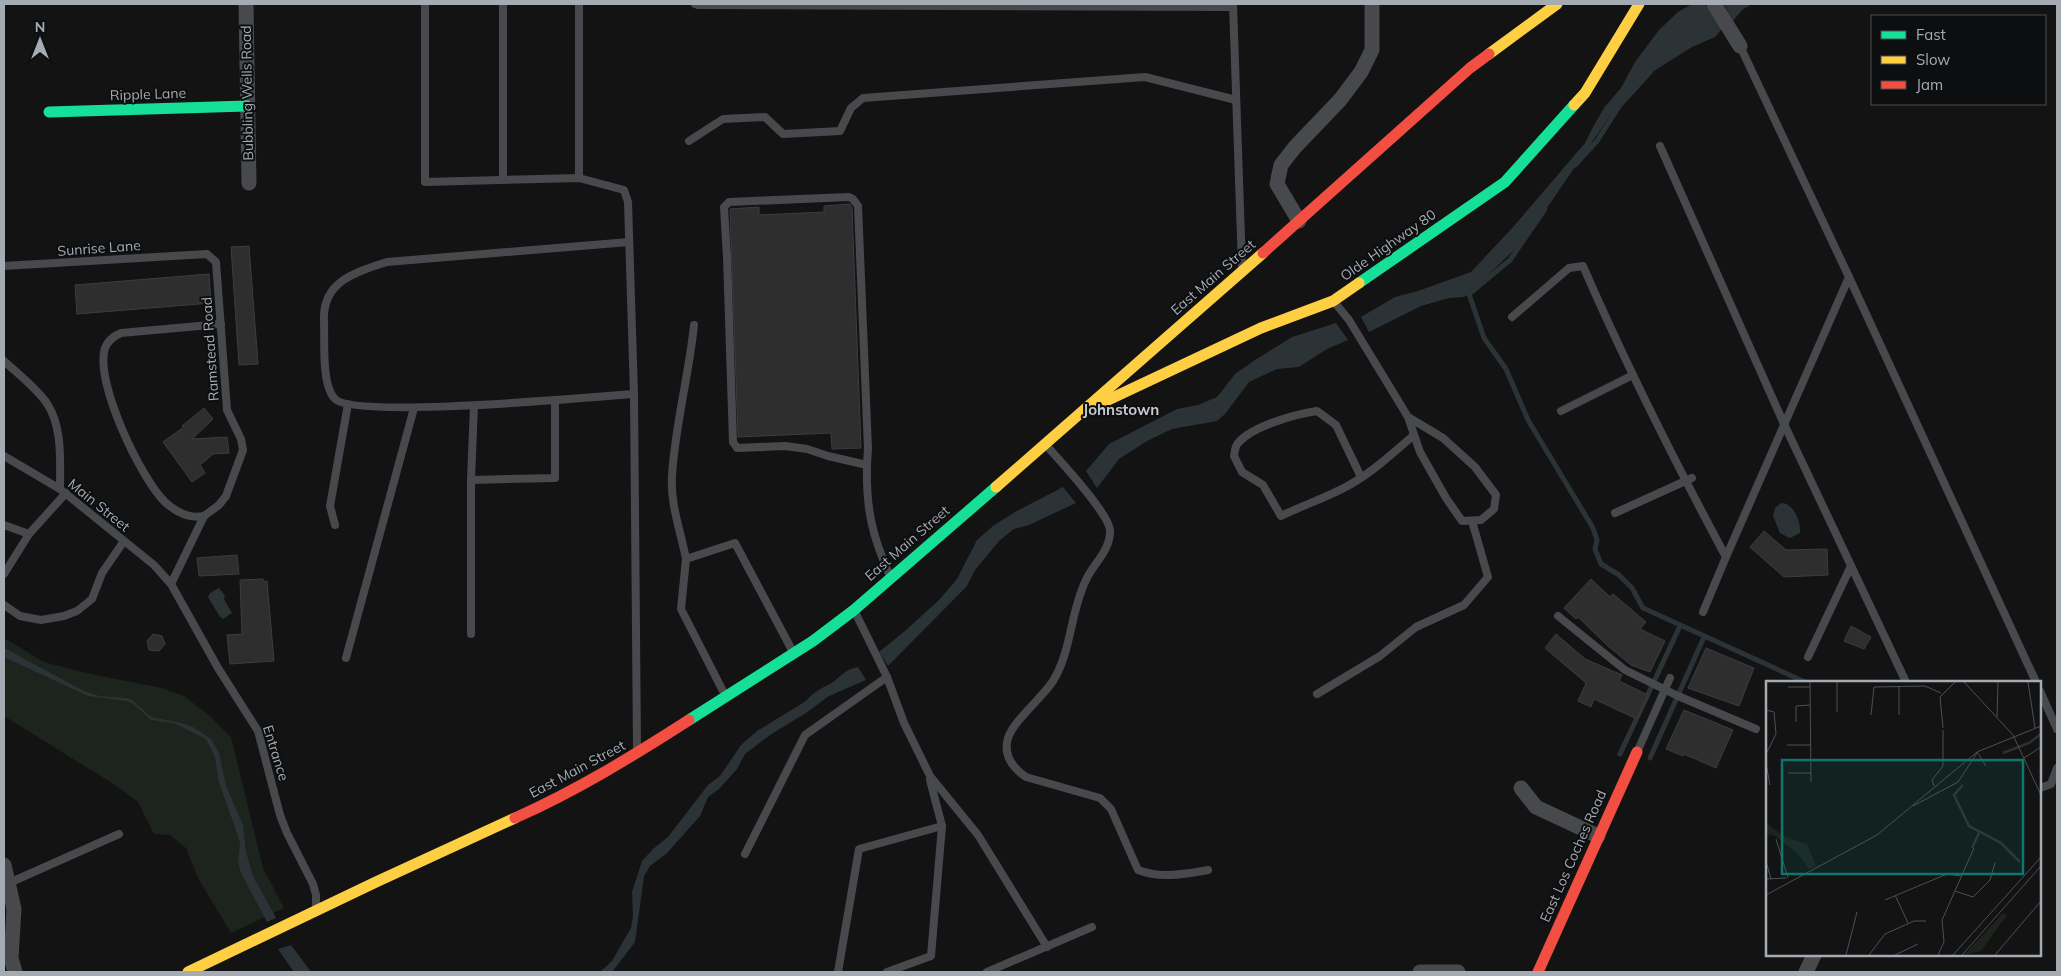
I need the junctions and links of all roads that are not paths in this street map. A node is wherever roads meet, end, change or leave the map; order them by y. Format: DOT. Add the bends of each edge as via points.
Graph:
graph roads {
  1 [pos="246,4"];
  2 [pos="425,4"];
  3 [pos="502,4"];
  4 [pos="579,4"];
  5 [pos="695,4"];
  6 [pos="1372,4"];
  7 [pos="1557,4"];
  8 [pos="1639,4"];
  9 [pos="1714,4"];
  10 [pos="1233,5"];
  11 [pos="1740,46"];
  12 [pos="1236,100"];
  13 [pos="247,106"];
  14 [pos="49,112"];
  15 [pos="689,141"];
  16 [pos="1660,146"];
  17 [pos="502,178"];
  18 [pos="579,178"];
  19 [pos="249,183"];
  20 [pos="1299,221"];
  21 [pos="629,242"];
  22 [pos="196,254"];
  23 [pos="4,266"];
  24 [pos="1242,272"];
  25 [pos="1849,276"];
  26 [pos="1333,301"];
  27 [pos="1512,317"];
  28 [pos="220,324"];
  29 [pos="694,325"];
  30 [pos="4,361"];
  31 [pos="1633,375"];
  32 [pos="634,394"];
  33 [pos="555,400"];
  34 [pos="348,404"];
  35 [pos="474,406"];
  36 [pos="414,408"];
  37 [pos="1561,411"];
  38 [pos="1078,414"];
  39 [pos="1408,417"];
  40 [pos="1784,424"];
  41 [pos="1414,435"];
  42 [pos="1045,444"];
  43 [pos="4,456"];
  44 [pos="867,465"];
  45 [pos="1361,477"];
  46 [pos="471,480"];
  47 [pos="1689,480"];
  48 [pos="63,491"];
  49 [pos="1615,513"];
  50 [pos="204,516"];
  51 [pos="1472,521"];
  52 [pos="335,524"];
  53 [pos="4,525"];
  54 [pos="30,534"];
  55 [pos="124,541"];
  56 [pos="1726,557"];
  57 [pos="686,559"];
  58 [pos="1851,566"];
  59 [pos="4,574"];
  60 [pos="891,578"];
  61 [pos="171,584"];
  62 [pos="4,606"];
  63 [pos="854,610"];
  64 [pos="1703,612"];
  65 [pos="1558,616"];
  66 [pos="471,634"];
  67 [pos="794,653"];
  68 [pos="1808,657"];
  69 [pos="346,658"];
  70 [pos="887,677"];
  71 [pos="1670,678"];
  72 [pos="1906,681"];
  73 [pos="2036,681"];
  74 [pos="1665,690"];
  75 [pos="2041,693"];
  76 [pos="1317,694"];
  77 [pos="726,697"];
  78 [pos="2057,729"];
  79 [pos="1756,730"];
  80 [pos="1637,752"];
  81 [pos="637,754"];
  82 [pos="2057,768"];
  83 [pos="930,776"];
  84 [pos="1521,788"];
  85 [pos="2041,788"];
  86 [pos="942,826"];
  87 [pos="119,834"];
  88 [pos="1598,836"];
  89 [pos="745,854"];
  90 [pos="4,865"];
  91 [pos="1208,870"];
  92 [pos="9,883"];
  93 [pos="314,888"];
  94 [pos="339,900"];
  95 [pos="312,912"];
  96 [pos="1092,927"];
  97 [pos="1047,947"];
  98 [pos="1814,956"];
  99 [pos="16,972"];
  100 [pos="188,972"];
  101 [pos="838,972"];
  102 [pos="887,972"];
  103 [pos="987,972"];
  104 [pos="1420,972"];
  105 [pos="1458,972"];
  106 [pos="1538,972"];
  107 [pos="1806,972"];
  1 -- 13 [label="street, Bubbling Wells Road"];
  2 -- 17 [label="lane" via="425,182"];
  3 -- 17 [label="lane"];
  4 -- 18 [label="lane"];
  5 -- 10 [label="lane"];
  6 -- 20 [label="street" via="1372,50 1361,72 1281,165 1278,184"];
  7 -- 20 [label="main road, East Main Street" via="1470,68"];
  8 -- 26 [label="main road, Olde Highway 80" via="1586,93 1505,182"];
  9 -- 11 [label="street"];
  10 -- 12 [label="lane"];
  11 -- 25 [label="lane"];
  12 -- 15 [label="lane" via="1145,77 863,98 852,108 840,131 783,134 765,117 723,119"];
  12 -- 24 [label="lane"];
  13 -- 14 [label="main road, Ripple Lane"];
  13 -- 19 [label="street, Bubbling Wells Road"];
  16 -- 40 [label="lane"];
  17 -- 18 [label="lane"];
  18 -- 21 [label="lane" via="624,190 628,202"];
  20 -- 24 [label="main road, East Main Street"];
  21 -- 32 [label="lane"];
  21 -- 34 [label="lane" via="386,262 356,272 330,292 324,309 328,386 336,401"];
  22 -- 23 [label="lane, Sunrise Lane"];
  22 -- 28 [label="lane, Ramstead Road" via="207,254 216,262"];
  24 -- 38 [label="main road, East Main Street"];
  25 -- 40 [label="lane"];
  25 -- 73 [label="lane"];
  26 -- 38 [label="main road, Olde Highway 80" via="1261,328"];
  26 -- 39 [label="lane" via="1350,320"];
  27 -- 31 [label="lane" via="1569,268 1583,266"];
  28 -- 50 [label="lane, Ramstead Road" via="227,410 241,439 242,450 226,496"];
  28 -- 50 [label="lane" via="121,333 105,349 105,372 117,416 148,479 176,511"];
  29 -- 57 [label="lane" via="671,477 673,511"];
  30 -- 48 [label="lane" via="40,395 52,414 57,428"];
  31 -- 37 [label="lane"];
  31 -- 47 [label="lane"];
  32 -- 33 [label="lane"];
  32 -- 81 [label="lane"];
  33 -- 35 [label="lane"];
  33 -- 46 [label="lane" via="555,478"];
  34 -- 36 [label="lane"];
  34 -- 52 [label="lane" via="330,506"];
  35 -- 36 [label="lane"];
  35 -- 46 [label="lane"];
  36 -- 69 [label="lane"];
  38 -- 42 [label="main road, East Main Street"];
  39 -- 41 [label="lane"];
  39 -- 51 [label="lane" via="1443,438 1475,467 1496,495 1494,509 1481,520"];
  40 -- 56 [label="lane"];
  40 -- 58 [label="lane"];
  41 -- 45 [label="lane"];
  41 -- 51 [label="lane" via="1446,498 1462,521"];
  42 -- 60 [label="main road, East Main Street"];
  42 -- 91 [label="lane" via="1094,502 1110,530 1106,548 1078,600 1057,673 1008,738 1010,761 1026,777 1100,798 1111,809 1138,870 1175,876"];
  43 -- 48 [label="lane, Main Street"];
  44 -- 44 [label="lane" via="807,449 786,446 737,448 733,442 724,207 729,202 849,198 856,202"];
  44 -- 60 [label="lane" via="869,518 876,545"];
  45 -- 45 [label="lane" via="1281,516 1262,485 1242,472 1234,456 1237,443 1252,431 1317,411 1336,425"];
  46 -- 66 [label="lane"];
  47 -- 49 [label="lane"];
  47 -- 56 [label="lane"];
  48 -- 54 [label="lane"];
  48 -- 55 [label="lane, Main Street"];
  50 -- 61 [label="lane, Ramstead Road"];
  51 -- 76 [label="lane" via="1488,577 1464,605 1416,627 1380,656"];
  53 -- 54 [label="lane"];
  54 -- 59 [label="lane"];
  55 -- 61 [label="lane, Main Street" via="154,565"];
  55 -- 62 [label="lane" via="102,573 92,599 77,611 41,620 20,616"];
  56 -- 64 [label="lane"];
  57 -- 67 [label="lane" via="735,543"];
  57 -- 77 [label="lane" via="681,609"];
  58 -- 68 [label="lane"];
  58 -- 72 [label="lane"];
  60 -- 63 [label="main road, East Main Street"];
  61 -- 93 [label="lane, Entrance" via="218,668 258,730 280,815"];
  63 -- 67 [label="main road, East Main Street"];
  63 -- 70 [label="lane"];
  65 -- 74 [label="lane" via="1625,670"];
  67 -- 77 [label="main road, East Main Street"];
  70 -- 83 [label="lane" via="904,724"];
  70 -- 89 [label="lane" via="805,735"];
  71 -- 74 [label="lane"];
  74 -- 79 [label="lane"];
  74 -- 80 [label="lane"];
  75 -- 78 [label="lane"];
  77 -- 81 [label="main road, East Main Street"];
  80 -- 88 [label="main road, East Los Coches Road"];
  81 -- 94 [label="main road, East Main Street" via="538,808"];
  82 -- 85 [label="lane" via="2051,784"];
  83 -- 86 [label="lane"];
  83 -- 97 [label="lane" via="978,835"];
  84 -- 88 [label="street" via="1536,807"];
  86 -- 101 [label="lane" via="859,849"];
  86 -- 102 [label="lane" via="931,956"];
  87 -- 92 [label="lane"];
  88 -- 106 [label="main road, East Los Coches Road"];
  90 -- 92 [label="street"];
  92 -- 99 [label="street" via="14,909 11,958"];
  93 -- 94 [label="lane" via="323,900"];
  93 -- 95 [label="lane" via="317,901"];
  94 -- 95 [label="main road, East Main Street"];
  95 -- 100 [label="main road, East Main Street"];
  96 -- 97 [label="lane"];
  97 -- 103 [label="lane"];
  98 -- 107 [label="street"];
  104 -- 105 [label="street"];
}
